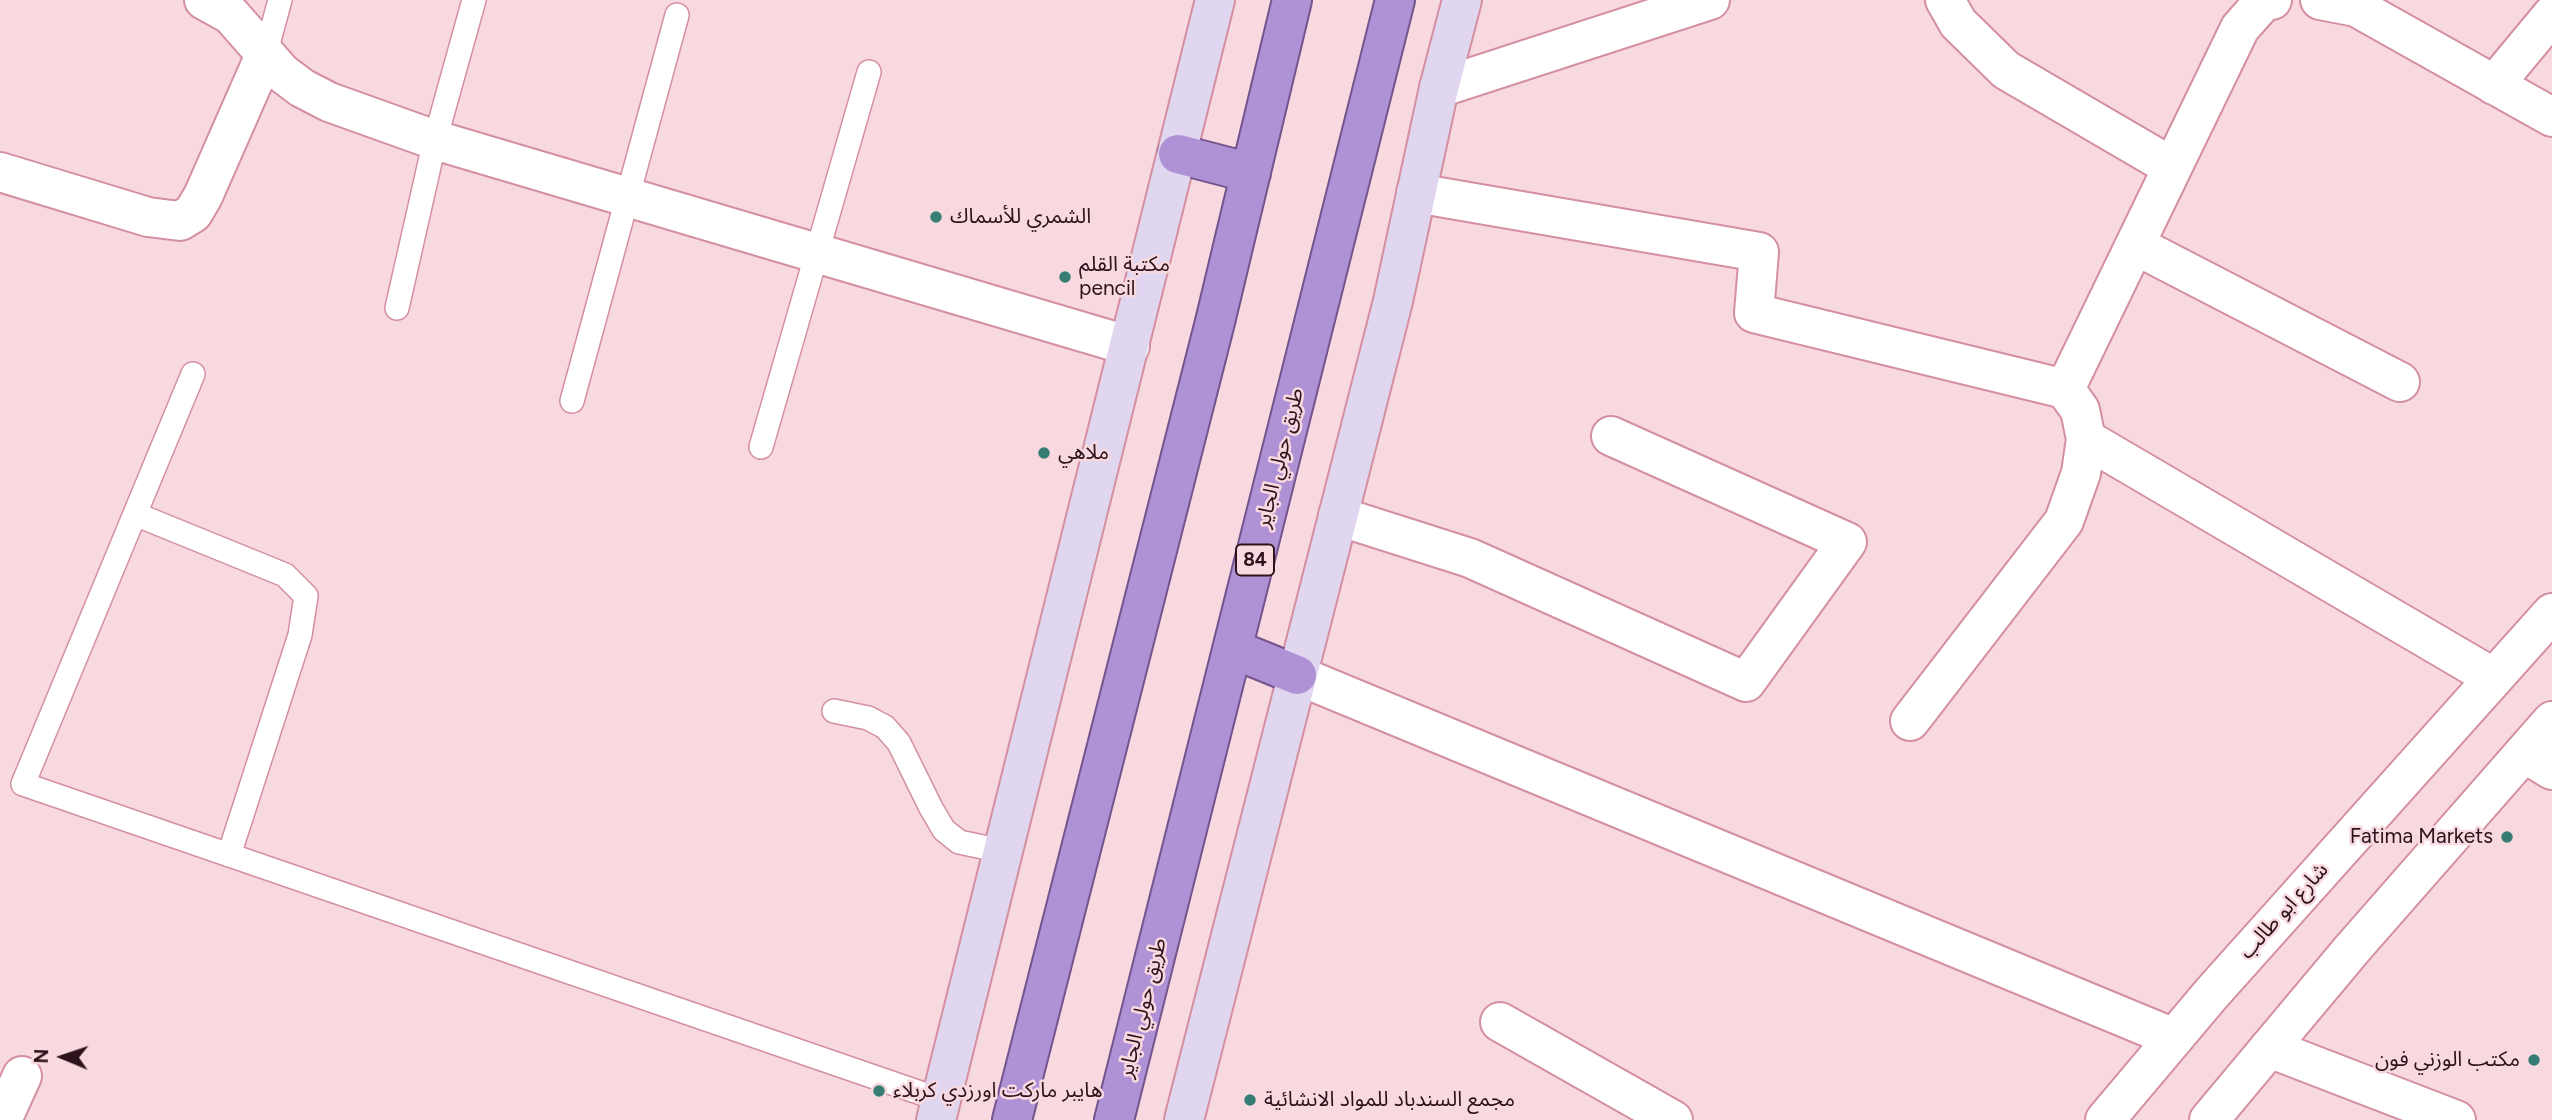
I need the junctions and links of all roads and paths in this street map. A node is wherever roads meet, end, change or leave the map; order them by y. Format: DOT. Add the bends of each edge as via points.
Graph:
graph roads {
  1 [pos="204,0"];
  2 [pos="280,0"];
  3 [pos="474,0"];
  4 [pos="1215,0"];
  5 [pos="1292,0"];
  6 [pos="1395,0"];
  7 [pos="1462,0"];
  8 [pos="1710,0"];
  9 [pos="1945,0"];
  10 [pos="2272,0"];
  11 [pos="2336,2"];
  12 [pos="677,15"];
  13 [pos="2552,15"];
  14 [pos="265,55"];
  15 [pos="869,72"];
  16 [pos="2494,85"];
  17 [pos="1439,88"];
  18 [pos="2552,117"];
  19 [pos="435,141"];
  20 [pos="1178,154"];
  21 [pos="2172,167"];
  22 [pos="0,172"];
  23 [pos="1251,173"];
  24 [pos="1416,193"];
  25 [pos="629,198"];
  26 [pos="2135,245"];
  27 [pos="816,254"];
  28 [pos="397,309"];
  29 [pos="1130,346"];
  30 [pos="193,374"];
  31 [pos="2400,382"];
  32 [pos="2065,389"];
  33 [pos="572,401"];
  34 [pos="1611,436"];
  35 [pos="2086,439"];
  36 [pos="761,447"];
  37 [pos="135,514"];
  38 [pos="1338,516"];
  39 [pos="2552,613"];
  40 [pos="1233,649"];
  41 [pos="1297,675"];
  42 [pos="2494,678"];
  43 [pos="834,710"];
  44 [pos="1910,721"];
  45 [pos="2552,721"];
  46 [pos="2538,761"];
  47 [pos="1002,851"];
  48 [pos="229,855"];
  49 [pos="1500,1022"];
  50 [pos="2174,1038"];
  51 [pos="2269,1048"];
  52 [pos="22,1076"];
  53 [pos="939,1110"];
  54 [pos="2,1120"];
  55 [pos="1012,1120"];
  56 [pos="1114,1120"];
  57 [pos="1184,1120"];
  58 [pos="1673,1120"];
  59 [pos="2105,1120"];
  60 [pos="2209,1120"];
  61 [pos="2456,1120"];
  1 -- 14 [label="street" via="231,15"];
  2 -- 14 [label="lane"];
  3 -- 19 [label="lane"];
  4 -- 20 [label="main road"];
  5 -- 23 [label="highway"];
  6 -- 40 [label="highway, طريق حولي الجاير / 84"];
  7 -- 17 [label="main road"];
  8 -- 17 [label="street"];
  9 -- 21 [label="street" via="1958,23 2006,70"];
  10 -- 21 [label="street" via="2264,1 2240,28"];
  11 -- 16 [label="street" via="2356,7"];
  12 -- 25 [label="lane"];
  13 -- 16 [label="street"];
  14 -- 19 [label="street" via="302,88 329,102"];
  14 -- 22 [label="street" via="203,196 193,213 180,221 148,217"];
  15 -- 27 [label="lane"];
  16 -- 18 [label="street"];
  17 -- 24 [label="main road"];
  19 -- 25 [label="street"];
  19 -- 28 [label="lane"];
  20 -- 23 [label="highway"];
  20 -- 29 [label="main road"];
  21 -- 26 [label="street"];
  23 -- 55 [label="highway"];
  24 -- 32 [label="street" via="1759,252 1754,313"];
  24 -- 38 [label="main road"];
  25 -- 27 [label="street"];
  25 -- 33 [label="lane"];
  26 -- 31 [label="street"];
  26 -- 32 [label="street"];
  27 -- 29 [label="street"];
  27 -- 36 [label="lane"];
  29 -- 47 [label="main road"];
  30 -- 37 [label="lane"];
  32 -- 35 [label="street" via="2080,410"];
  34 -- 38 [label="street" via="1847,542 1746,682 1470,558"];
  35 -- 42 [label="street"];
  35 -- 44 [label="street" via="2081,472 2064,521"];
  37 -- 48 [label="lane" via="285,575 306,596 300,635"];
  37 -- 48 [label="lane" via="23,784"];
  38 -- 41 [label="main road"];
  39 -- 42 [label="street, شارع ابو طالب"];
  40 -- 41 [label="highway"];
  40 -- 56 [label="highway, طريق حولي الجاير / 84"];
  41 -- 50 [label="street"];
  41 -- 57 [label="main road"];
  42 -- 50 [label="street, شارع ابو طالب"];
  43 -- 47 [label="lane" via="885,727 899,743 944,830 959,842"];
  45 -- 46 [label="street"];
  46 -- 51 [label="street" via="2353,948"];
  47 -- 53 [label="main road"];
  48 -- 53 [label="lane"];
  49 -- 58 [label="street"];
  50 -- 59 [label="street, شارع ابو طالب"];
  51 -- 60 [label="street"];
  51 -- 61 [label="street"];
  52 -- 54 [label="street"];
}
